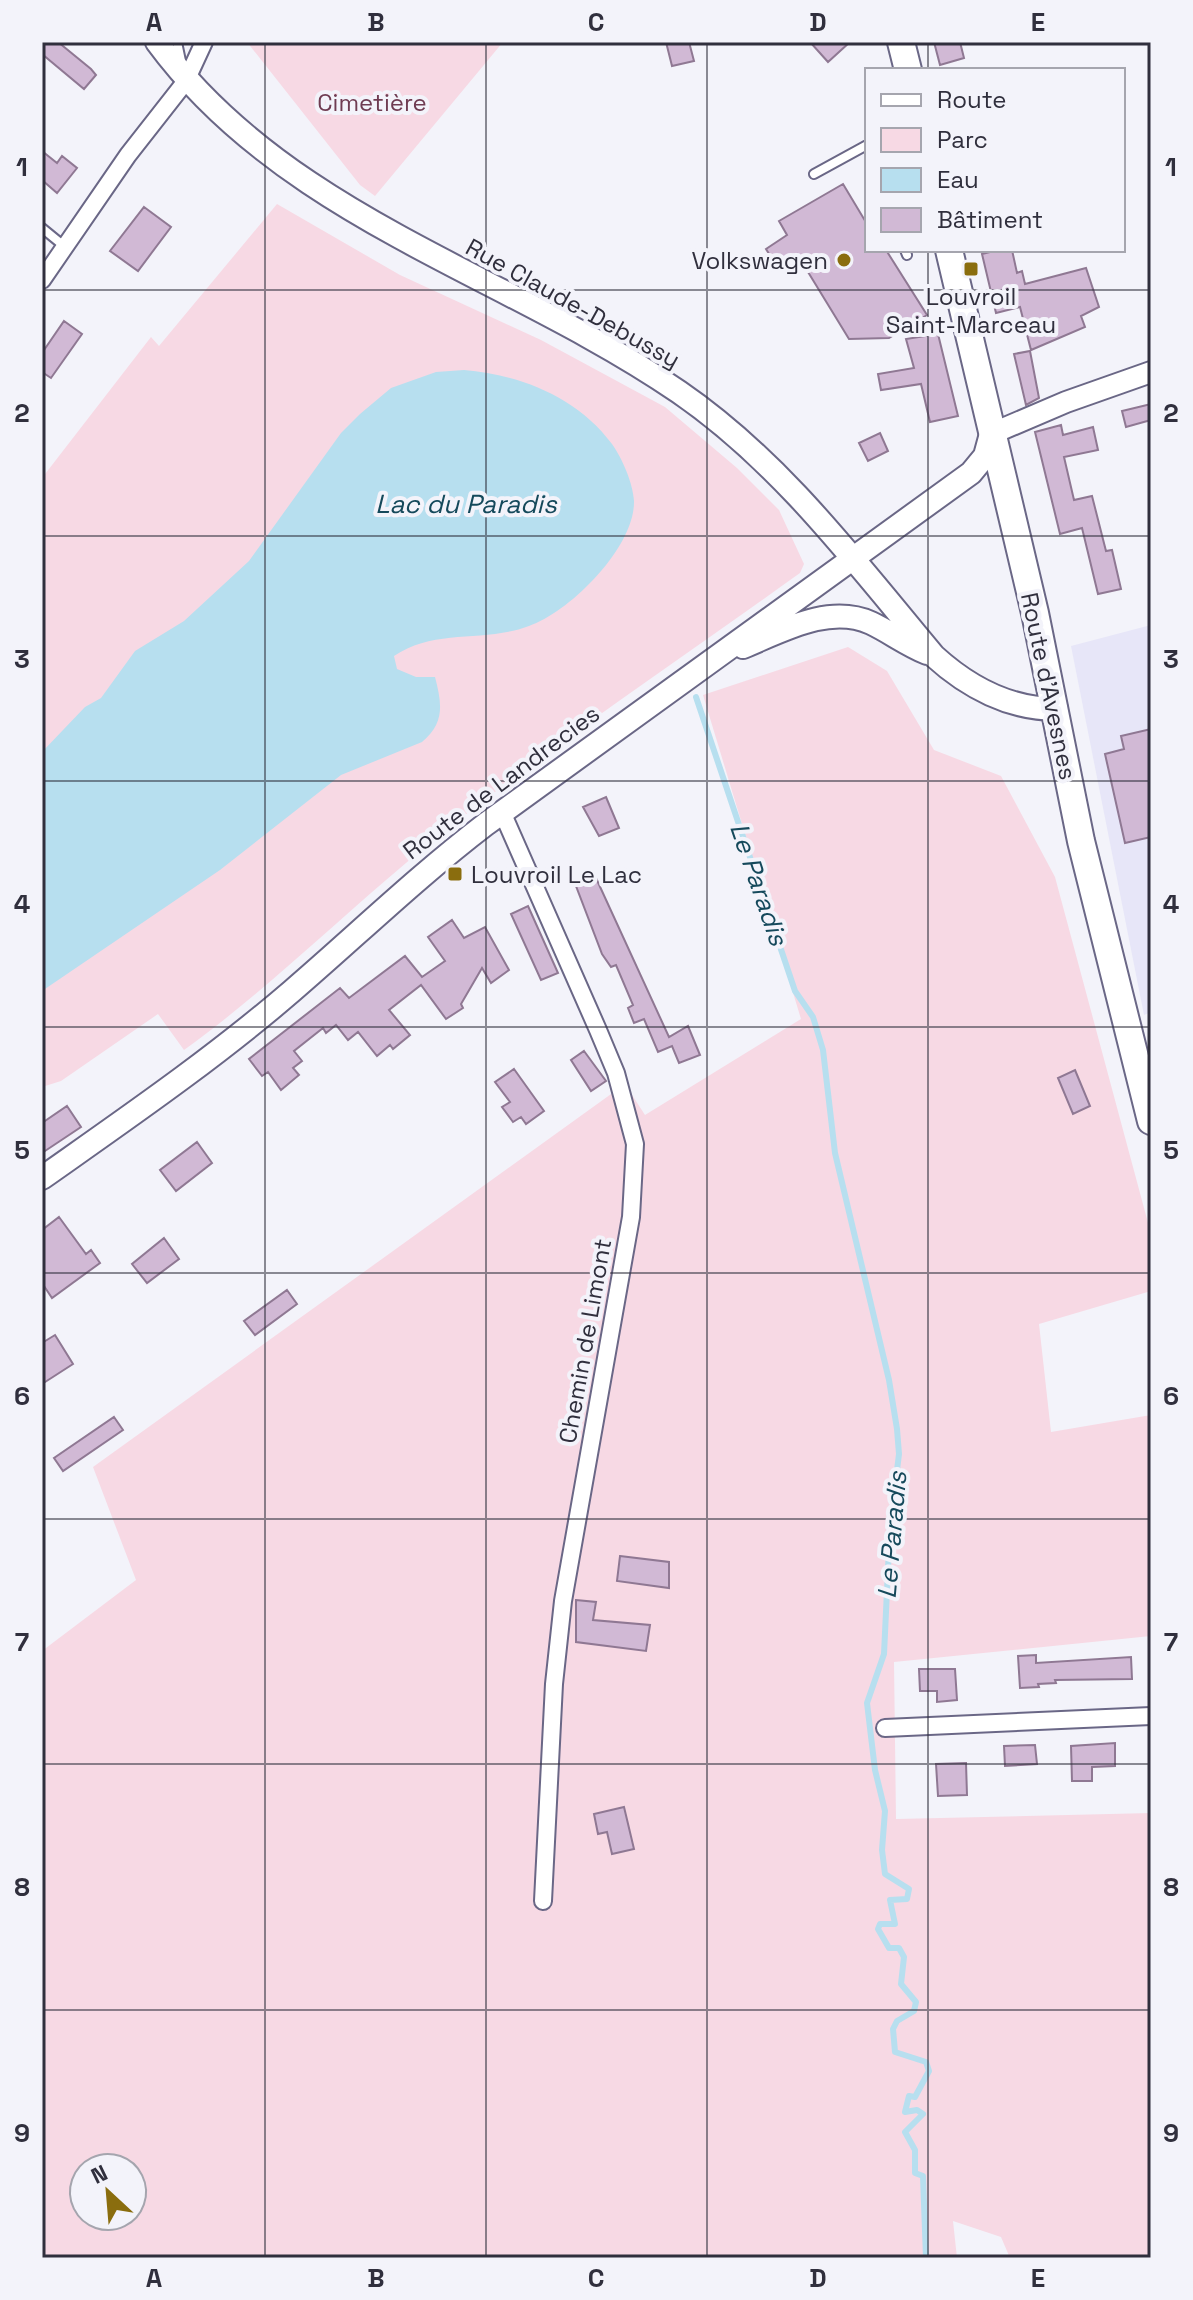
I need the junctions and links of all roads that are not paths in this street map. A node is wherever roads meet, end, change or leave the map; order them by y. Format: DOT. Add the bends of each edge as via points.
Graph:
graph roads {
  1 [pos="157,42"];
  2 [pos="177,42"];
  3 [pos="204,42"];
  4 [pos="901,42"];
  5 [pos="908,68"];
  6 [pos="186,81"];
  7 [pos="865,146"];
  8 [pos="814,174"];
  9 [pos="42,228"];
  10 [pos="65,247"];
  11 [pos="949,252"];
  12 [pos="42,280"];
  13 [pos="1151,372"];
  14 [pos="991,434"];
  15 [pos="852,559"];
  16 [pos="934,656"];
  17 [pos="712,659"];
  18 [pos="1056,709"];
  19 [pos="502,812"];
  20 [pos="1151,1121"];
  21 [pos="42,1178"];
  22 [pos="1151,1716"];
  23 [pos="885,1728"];
  24 [pos="543,1901"];
  1 -- 6 [label="main road, Rue Claude-Debussy"];
  2 -- 6 [label="lane"];
  3 -- 6 [label="street"];
  4 -- 5 [label="main road"];
  6 -- 10 [label="street"];
  6 -- 15 [label="main road, Rue Claude-Debussy" via="255,142 349,210 568,326 680,393 758,455"];
  7 -- 8 [label="lane"];
  9 -- 10 [label="lane"];
  10 -- 12 [label="street"];
  11 -- 14 [label="main road, Route d'Avesnes"];
  13 -- 14 [label="street"];
  14 -- 15 [label="main road, Route de Landrecies" via="985,456 971,473"];
  14 -- 18 [label="main road, Route d'Avesnes"];
  15 -- 16 [label="main road, Rue Claude-Debussy"];
  15 -- 17 [label="main road, Route de Landrecies"];
  16 -- 17 [label="main road" via="849,616 807,621"];
  16 -- 18 [label="main road, Rue Claude-Debussy" via="958,677 1004,700 1032,709"];
  17 -- 19 [label="main road, Route de Landrecies"];
  18 -- 20 [label="main road, Route d'Avesnes" via="1081,841"];
  19 -- 21 [label="main road, Route de Landrecies" via="421,873 224,1046"];
  19 -- 24 [label="street, Chemin de Limont" via="616,1073 635,1144 631,1217 563,1601"];
  22 -- 23 [label="street"];
}
